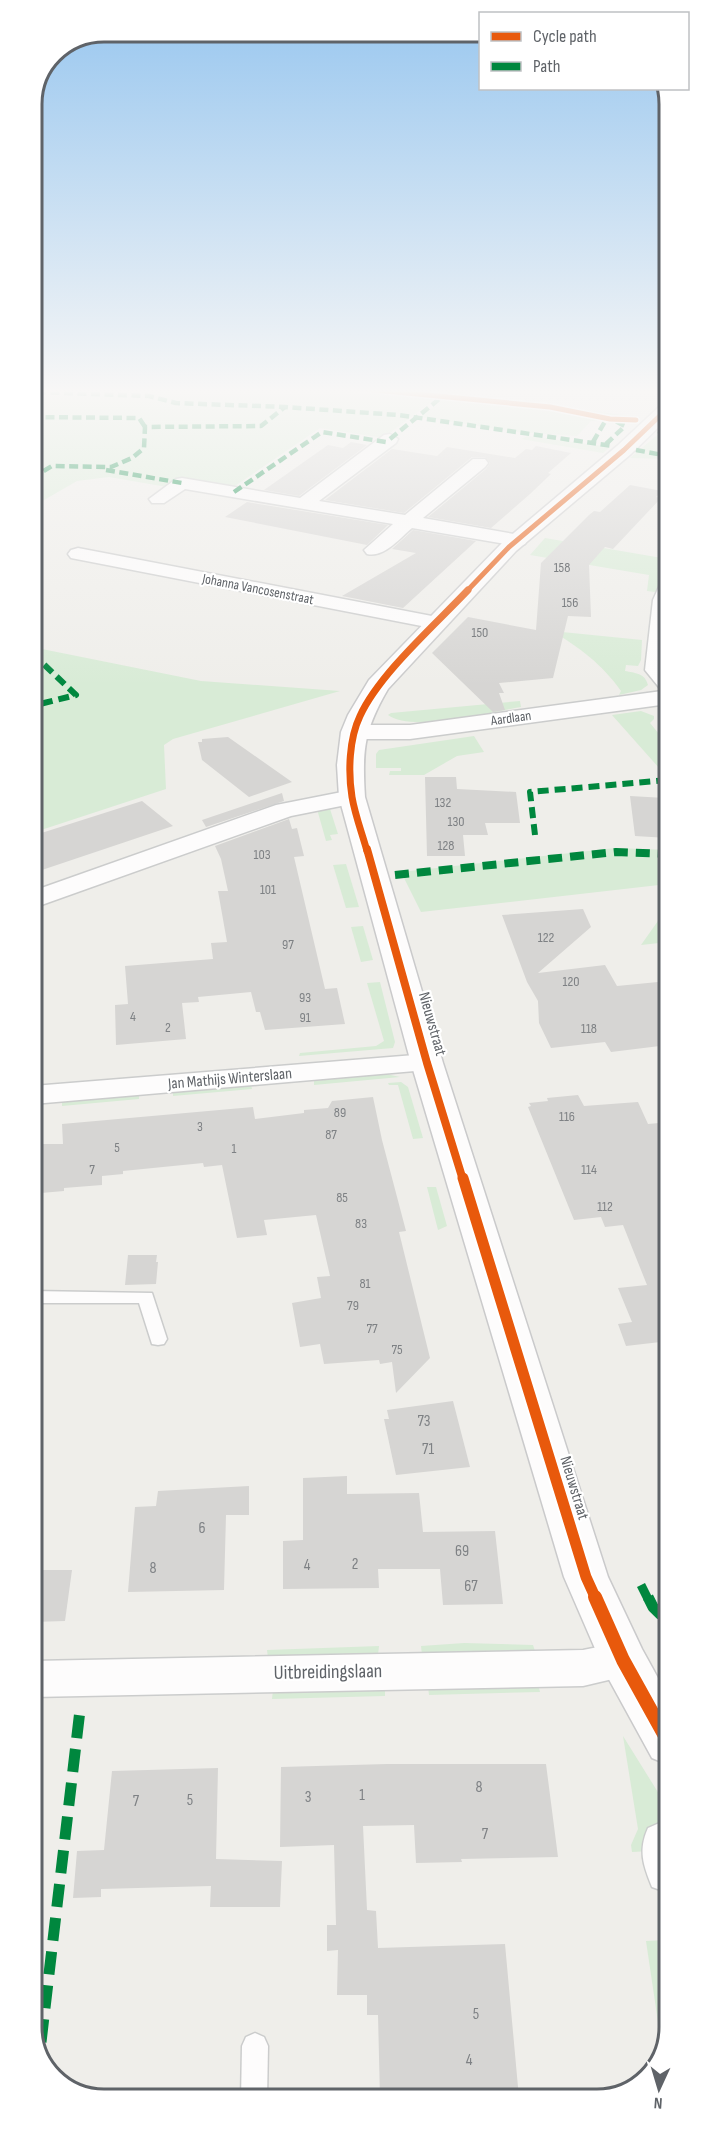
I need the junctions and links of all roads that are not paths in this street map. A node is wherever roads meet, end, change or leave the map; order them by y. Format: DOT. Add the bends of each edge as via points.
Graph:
graph roads {
  1 [pos="175,487"];
  2 [pos="208,487"];
  3 [pos="325,487"];
  4 [pos="450,487"];
  5 [pos="580,487"];
  6 [pos="158,499"];
  7 [pos="303,504"];
  8 [pos="408,522"];
  9 [pos="518,540"];
  10 [pos="374,550"];
  11 [pos="78,554"];
  12 [pos="437,623"];
  13 [pos="659,655"];
  14 [pos="659,674"];
  15 [pos="659,698"];
  16 [pos="354,732"];
  17 [pos="352,797"];
  18 [pos="42,897"];
  19 [pos="427,1063"];
  20 [pos="42,1094"];
  21 [pos="42,1297"];
  22 [pos="158,1339"];
  23 [pos="622,1660"];
  24 [pos="42,1679"];
  25 [pos="659,1725"];
  26 [pos="255,2046"];
  27 [pos="254,2089"];
  1 -- 6 [label="street"];
  2 -- 7 [label="street"];
  3 -- 7 [label="street"];
  4 -- 8 [label="street"];
  5 -- 9 [label="street, Nieuwstraat"];
  7 -- 8 [label="street"];
  8 -- 9 [label="street"];
  8 -- 10 [label="street"];
  9 -- 12 [label="street, Nieuwstraat"];
  11 -- 12 [label="street, Johanna Vancosenstraat"];
  12 -- 16 [label="street, Nieuwstraat" via="378,685"];
  13 -- 14 [label="street"];
  15 -- 16 [label="street, Aardlaan" via="410,732"];
  16 -- 17 [label="street, Nieuwstraat"];
  17 -- 18 [label="street" via="285,810"];
  17 -- 19 [label="street, Nieuwstraat"];
  19 -- 20 [label="street, Jan Mathijs Winterslaan"];
  19 -- 23 [label="street, Nieuwstraat" via="586,1577"];
  21 -- 22 [label="lane" via="146,1297"];
  23 -- 24 [label="street, Uitbreidingslaan" via="583,1668"];
  23 -- 25 [label="street, Nieuwstraat"];
  26 -- 27 [label="lane"];
}
